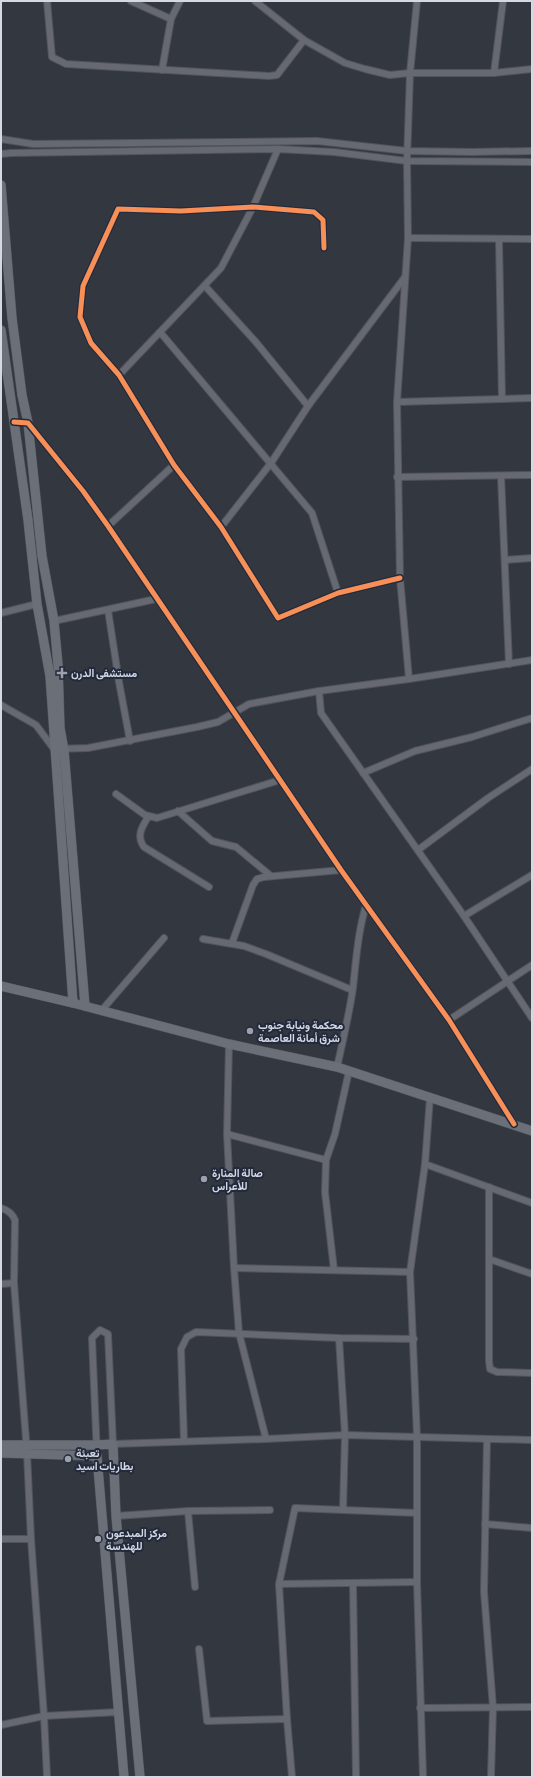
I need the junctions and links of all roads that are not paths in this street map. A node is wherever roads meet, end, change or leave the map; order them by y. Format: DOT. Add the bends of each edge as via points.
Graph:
graph roads {
  1 [pos="47,1"];
  2 [pos="131,1"];
  3 [pos="180,1"];
  4 [pos="255,1"];
  5 [pos="417,1"];
  6 [pos="503,1"];
  7 [pos="171,19"];
  8 [pos="304,40"];
  9 [pos="532,69"];
  10 [pos="162,70"];
  11 [pos="410,73"];
  12 [pos="494,73"];
  13 [pos="1,139"];
  14 [pos="278,150"];
  15 [pos="407,151"];
  16 [pos="532,151"];
  17 [pos="1,154"];
  18 [pos="407,161"];
  19 [pos="532,162"];
  20 [pos="1,185"];
  21 [pos="253,207"];
  22 [pos="408,238"];
  23 [pos="532,239"];
  24 [pos="499,240"];
  25 [pos="324,248"];
  26 [pos="405,277"];
  27 [pos="204,286"];
  28 [pos="1,330"];
  29 [pos="160,332"];
  30 [pos="119,375"];
  31 [pos="532,398"];
  32 [pos="502,399"];
  33 [pos="396,402"];
  34 [pos="308,406"];
  35 [pos="14,422"];
  36 [pos="28,423"];
  37 [pos="271,463"];
  38 [pos="174,465"];
  39 [pos="532,475"];
  40 [pos="501,476"];
  41 [pos="397,477"];
  42 [pos="108,526"];
  43 [pos="221,528"];
  44 [pos="532,558"];
  45 [pos="505,560"];
  46 [pos="400,578"];
  47 [pos="338,593"];
  48 [pos="156,599"];
  49 [pos="37,604"];
  50 [pos="108,610"];
  51 [pos="1,614"];
  52 [pos="54,621"];
  53 [pos="532,660"];
  54 [pos="509,664"];
  55 [pos="409,679"];
  56 [pos="319,691"];
  57 [pos="1,705"];
  58 [pos="234,713"];
  59 [pos="532,718"];
  60 [pos="130,741"];
  61 [pos="54,749"];
  62 [pos="64,750"];
  63 [pos="532,769"];
  64 [pos="363,773"];
  65 [pos="280,780"];
  66 [pos="116,794"];
  67 [pos="178,811"];
  68 [pos="148,817"];
  69 [pos="418,850"];
  70 [pos="341,870"];
  71 [pos="532,875"];
  72 [pos="271,876"];
  73 [pos="209,887"];
  74 [pos="366,905"];
  75 [pos="464,916"];
  76 [pos="164,938"];
  77 [pos="203,939"];
  78 [pos="232,943"];
  79 [pos="532,965"];
  80 [pos="508,981"];
  81 [pos="1,986"];
  82 [pos="352,990"];
  83 [pos="74,1003"];
  84 [pos="85,1006"];
  85 [pos="102,1010"];
  86 [pos="532,1018"];
  87 [pos="449,1020"];
  88 [pos="229,1044"];
  89 [pos="337,1067"];
  90 [pos="349,1071"];
  91 [pos="430,1097"];
  92 [pos="514,1124"];
  93 [pos="532,1131"];
  94 [pos="227,1134"];
  95 [pos="326,1160"];
  96 [pos="425,1164"];
  97 [pos="489,1187"];
  98 [pos="532,1203"];
  99 [pos="1,1208"];
  100 [pos="489,1259"];
  101 [pos="234,1268"];
  102 [pos="334,1270"];
  103 [pos="410,1272"];
  104 [pos="532,1274"];
  105 [pos="1,1284"];
  106 [pos="14,1284"];
  107 [pos="239,1333"];
  108 [pos="339,1338"];
  109 [pos="414,1339"];
  110 [pos="532,1373"];
  111 [pos="345,1435"];
  112 [pos="417,1437"];
  113 [pos="266,1439"];
  114 [pos="487,1439"];
  115 [pos="532,1440"];
  116 [pos="184,1441"];
  117 [pos="113,1444"];
  118 [pos="1,1445"];
  119 [pos="96,1445"];
  120 [pos="27,1449"];
  121 [pos="1,1453"];
  122 [pos="114,1455"];
  123 [pos="96,1456"];
  124 [pos="270,1510"];
  125 [pos="343,1510"];
  126 [pos="188,1511"];
  127 [pos="417,1513"];
  128 [pos="116,1516"];
  129 [pos="485,1524"];
  130 [pos="532,1528"];
  131 [pos="1,1539"];
  132 [pos="31,1539"];
  133 [pos="417,1582"];
  134 [pos="353,1583"];
  135 [pos="279,1584"];
  136 [pos="195,1587"];
  137 [pos="198,1648"];
  138 [pos="493,1707"];
  139 [pos="532,1707"];
  140 [pos="420,1708"];
  141 [pos="118,1712"];
  142 [pos="44,1716"];
  143 [pos="287,1719"];
  144 [pos="1,1725"];
  145 [pos="47,1777"];
  146 [pos="124,1777"];
  147 [pos="140,1777"];
  148 [pos="292,1777"];
  149 [pos="356,1777"];
  150 [pos="423,1777"];
  151 [pos="491,1777"];
  1 -- 10 [label="street" via="52,57 66,64"];
  2 -- 7 [label="street"];
  3 -- 7 [label="street"];
  4 -- 8 [label="street"];
  5 -- 11 [label="street"];
  6 -- 12 [label="street"];
  7 -- 10 [label="street"];
  8 -- 10 [label="street" via="277,75"];
  8 -- 11 [label="street" via="345,63 390,75"];
  9 -- 12 [label="street"];
  11 -- 12 [label="street"];
  11 -- 15 [label="street"];
  13 -- 15 [label="street" via="33,144 317,141"];
  14 -- 17 [label="street"];
  14 -- 18 [label="street" via="334,152"];
  14 -- 21 [label="street"];
  15 -- 16 [label="street"];
  15 -- 18 [label="street"];
  18 -- 19 [label="street"];
  18 -- 22 [label="street"];
  20 -- 36 [label="street" via="12,318"];
  21 -- 25 [label="street" via="314,212 323,220"];
  21 -- 27 [label="street" via="221,268"];
  21 -- 30 [label="street" via="181,211 118,209 83,286 80,317 91,343"];
  22 -- 24 [label="street"];
  22 -- 26 [label="street"];
  23 -- 24 [label="street"];
  24 -- 32 [label="street"];
  26 -- 33 [label="street"];
  26 -- 34 [label="street"];
  27 -- 29 [label="street"];
  27 -- 34 [label="street" via="255,341"];
  28 -- 35 [label="street"];
  29 -- 30 [label="street"];
  29 -- 37 [label="street"];
  30 -- 38 [label="street"];
  31 -- 32 [label="street"];
  32 -- 33 [label="street"];
  33 -- 41 [label="street"];
  34 -- 37 [label="street"];
  35 -- 36 [label="street"];
  35 -- 49 [label="street"];
  36 -- 42 [label="street"];
  36 -- 52 [label="street" via="42,556"];
  37 -- 43 [label="street"];
  37 -- 47 [label="street" via="312,513"];
  38 -- 42 [label="street"];
  38 -- 43 [label="street"];
  39 -- 40 [label="street"];
  40 -- 41 [label="street"];
  40 -- 45 [label="street"];
  41 -- 46 [label="street"];
  42 -- 48 [label="street"];
  43 -- 47 [label="street" via="278,618"];
  44 -- 45 [label="street"];
  45 -- 54 [label="street"];
  46 -- 47 [label="street"];
  46 -- 55 [label="street"];
  48 -- 50 [label="street"];
  48 -- 58 [label="street"];
  49 -- 51 [label="street"];
  49 -- 61 [label="street" via="50,676"];
  50 -- 52 [label="street"];
  50 -- 60 [label="street"];
  52 -- 62 [label="street" via="60,728"];
  53 -- 54 [label="street"];
  54 -- 55 [label="street"];
  55 -- 56 [label="street"];
  56 -- 58 [label="street" via="249,704"];
  56 -- 64 [label="street" via="321,713"];
  57 -- 61 [label="street" via="36,725"];
  58 -- 60 [label="street" via="218,722"];
  58 -- 65 [label="street"];
  59 -- 64 [label="street" via="415,751"];
  60 -- 62 [label="street"];
  61 -- 62 [label="street"];
  61 -- 83 [label="street"];
  62 -- 84 [label="street"];
  63 -- 69 [label="street"];
  64 -- 69 [label="street"];
  65 -- 67 [label="street"];
  65 -- 70 [label="street"];
  66 -- 68 [label="street"];
  67 -- 68 [label="street" via="157,818"];
  67 -- 72 [label="street" via="212,841 236,847"];
  68 -- 73 [label="street" via="140,834 144,847"];
  69 -- 75 [label="street"];
  70 -- 72 [label="street"];
  70 -- 74 [label="street"];
  71 -- 75 [label="street"];
  72 -- 78 [label="street" via="260,878 254,883"];
  74 -- 82 [label="street" via="358,936"];
  74 -- 87 [label="street"];
  75 -- 80 [label="street"];
  76 -- 85 [label="street"];
  77 -- 78 [label="street"];
  78 -- 82 [label="street" via="266,954"];
  79 -- 80 [label="street"];
  80 -- 86 [label="street"];
  80 -- 87 [label="street"];
  81 -- 83 [label="street"];
  82 -- 89 [label="street"];
  83 -- 84 [label="street"];
  84 -- 85 [label="street"];
  85 -- 88 [label="street"];
  87 -- 92 [label="street"];
  88 -- 89 [label="street"];
  88 -- 94 [label="street"];
  89 -- 90 [label="street"];
  90 -- 91 [label="street"];
  90 -- 95 [label="street" via="335,1134"];
  91 -- 92 [label="street"];
  91 -- 96 [label="street"];
  92 -- 93 [label="street"];
  94 -- 95 [label="street"];
  94 -- 101 [label="street"];
  95 -- 102 [label="street" via="325,1192"];
  96 -- 97 [label="street"];
  96 -- 103 [label="street"];
  97 -- 98 [label="street"];
  97 -- 100 [label="street"];
  99 -- 106 [label="street" via="13,1215 15,1220"];
  100 -- 104 [label="street"];
  100 -- 110 [label="street" via="490,1369 497,1372"];
  101 -- 102 [label="street"];
  101 -- 107 [label="street"];
  102 -- 103 [label="street"];
  103 -- 109 [label="street"];
  105 -- 106 [label="street"];
  106 -- 120 [label="street"];
  107 -- 108 [label="street"];
  107 -- 113 [label="street"];
  107 -- 116 [label="street" via="196,1332 187,1337 181,1349"];
  108 -- 109 [label="street"];
  108 -- 111 [label="street"];
  109 -- 112 [label="street"];
  111 -- 112 [label="street"];
  111 -- 113 [label="street"];
  111 -- 125 [label="street"];
  112 -- 114 [label="street"];
  112 -- 127 [label="street"];
  113 -- 116 [label="street"];
  114 -- 115 [label="street"];
  114 -- 129 [label="street"];
  116 -- 117 [label="street"];
  117 -- 119 [label="street"];
  117 -- 119 [label="street" via="108,1334 100,1330 92,1338"];
  117 -- 122 [label="street"];
  118 -- 120 [label="street"];
  119 -- 120 [label="street"];
  119 -- 123 [label="street"];
  120 -- 121 [label="street"];
  120 -- 123 [label="street"];
  120 -- 132 [label="street"];
  122 -- 123 [label="street"];
  122 -- 128 [label="street"];
  123 -- 141 [label="street"];
  124 -- 126 [label="street"];
  125 -- 127 [label="street"];
  125 -- 135 [label="street" via="295,1508"];
  126 -- 128 [label="street"];
  126 -- 136 [label="street"];
  127 -- 133 [label="street"];
  128 -- 147 [label="street"];
  129 -- 130 [label="street"];
  129 -- 138 [label="street" via="484,1592"];
  131 -- 132 [label="street"];
  132 -- 142 [label="street"];
  133 -- 134 [label="street"];
  133 -- 140 [label="street"];
  134 -- 135 [label="street"];
  134 -- 149 [label="street"];
  135 -- 143 [label="street"];
  137 -- 143 [label="street" via="207,1721"];
  138 -- 139 [label="street"];
  138 -- 140 [label="street"];
  138 -- 151 [label="street"];
  140 -- 150 [label="street"];
  141 -- 142 [label="street"];
  141 -- 146 [label="street"];
  142 -- 144 [label="street"];
  142 -- 145 [label="street"];
  143 -- 148 [label="street"];
}
